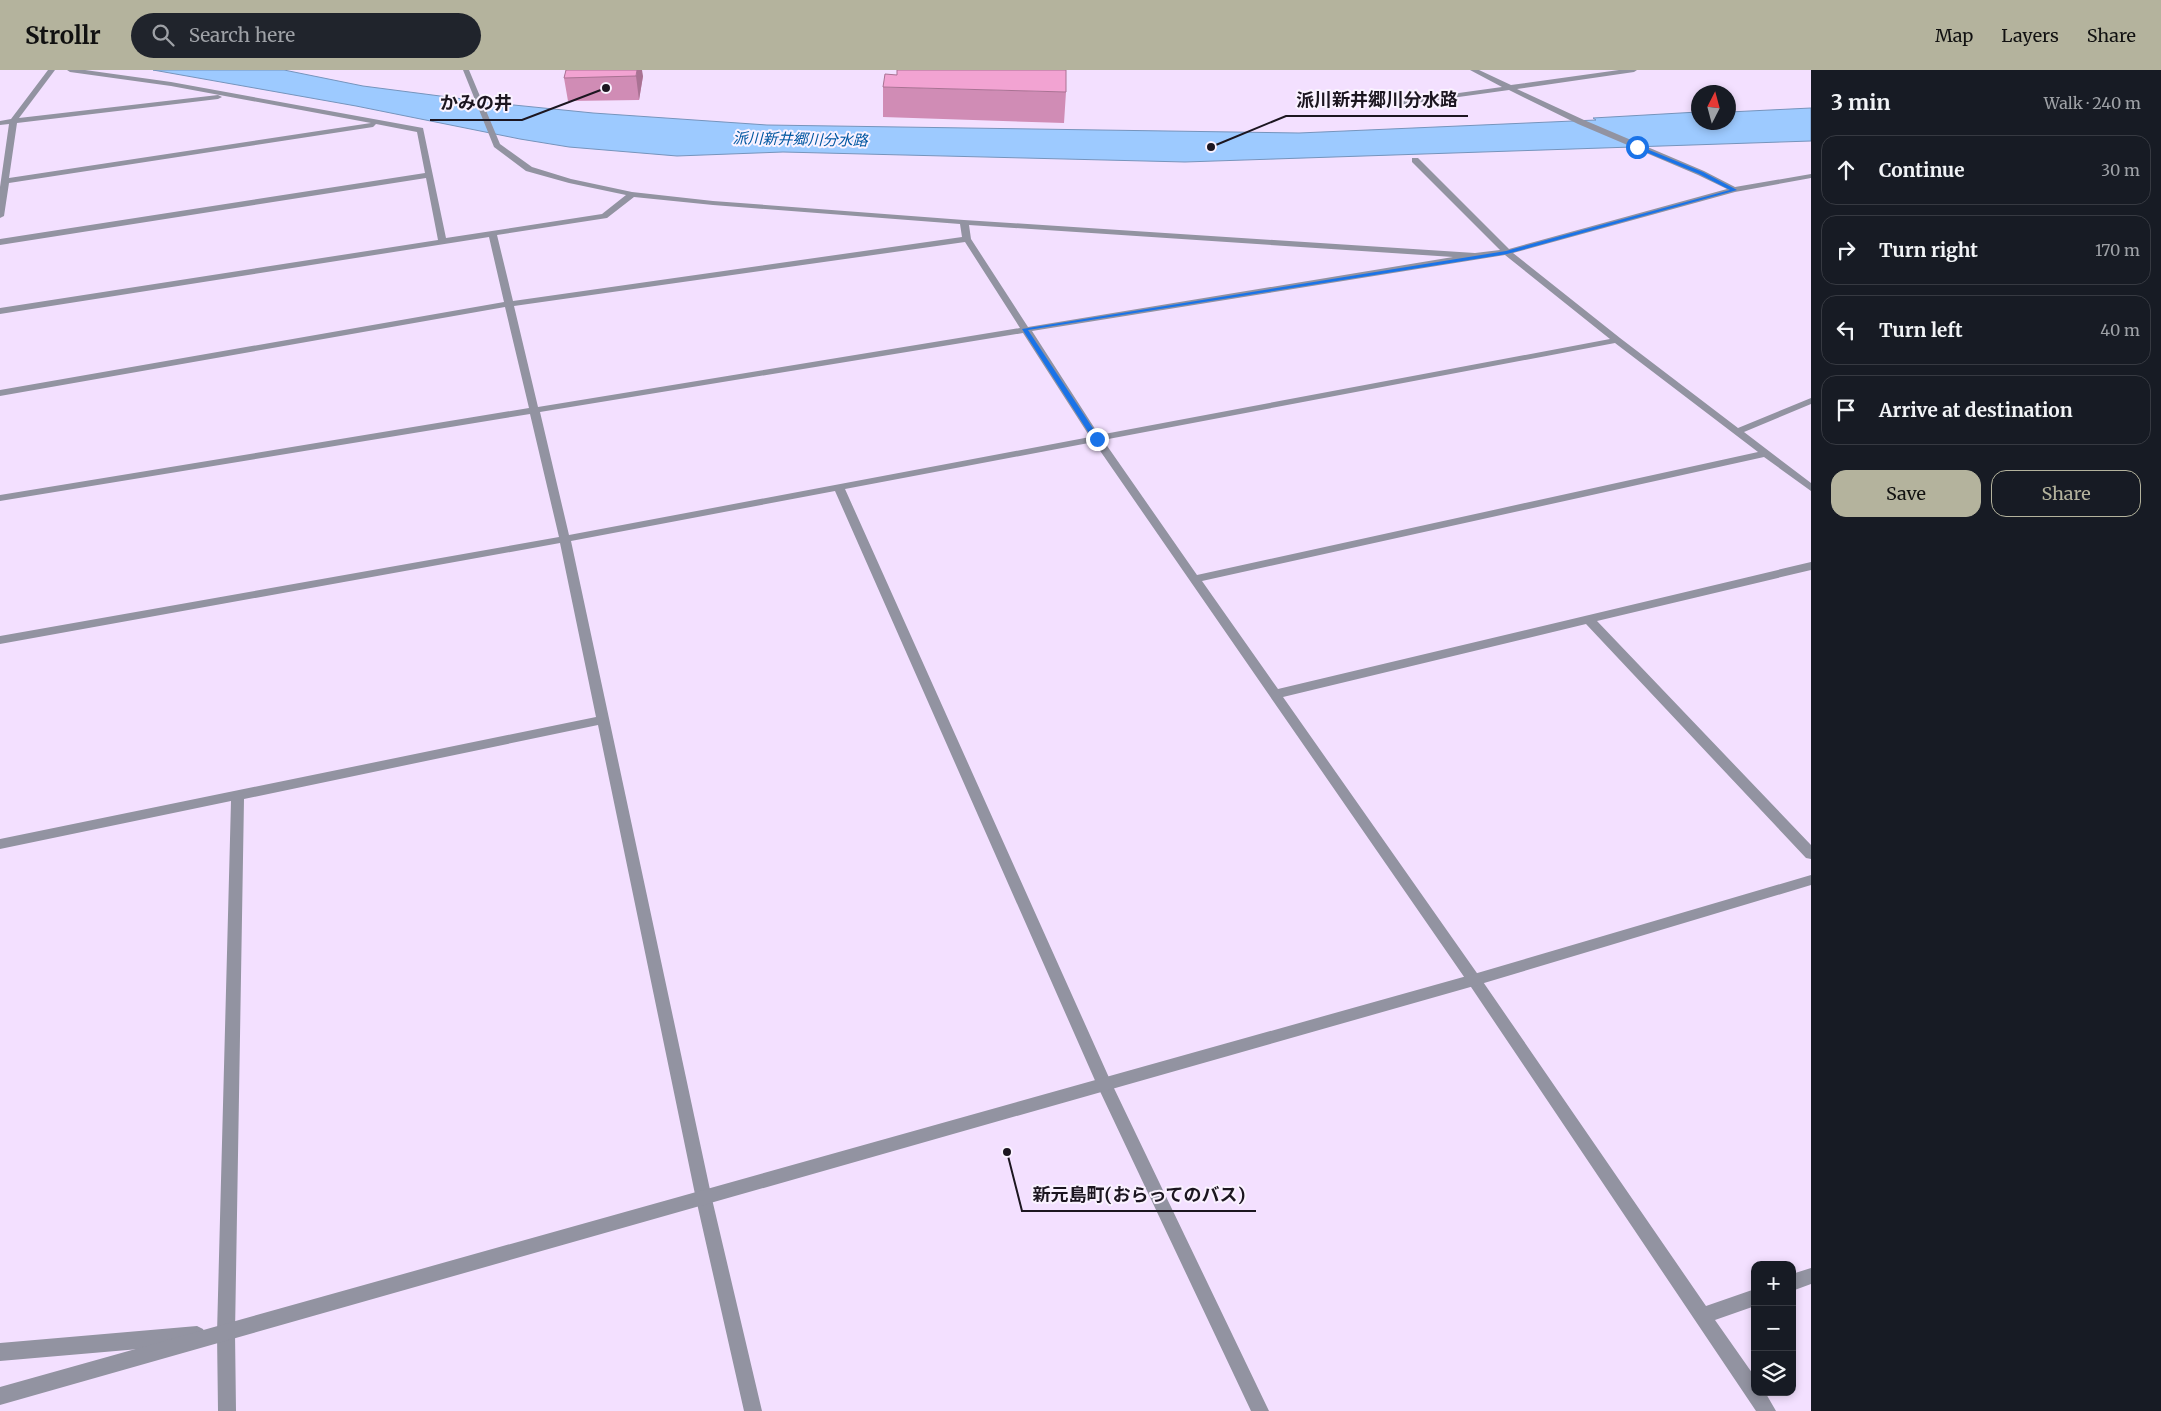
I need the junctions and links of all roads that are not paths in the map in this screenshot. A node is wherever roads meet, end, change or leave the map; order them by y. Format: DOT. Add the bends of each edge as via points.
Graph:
graph roads {
  1 [pos="52,70"];
  2 [pos="70,70"];
  3 [pos="1473,70"];
  4 [pos="1634,70"];
  5 [pos="467,73"];
  6 [pos="1511,88"];
  7 [pos="232,95"];
  8 [pos="1401,103"];
  9 [pos="13,122"];
  10 [pos="0,123"];
  11 [pos="384,123"];
  12 [pos="1415,160"];
  13 [pos="429,175"];
  14 [pos="1811,176"];
  15 [pos="5,181"];
  16 [pos="1734,190"];
  17 [pos="632,194"];
  18 [pos="0,216"];
  19 [pos="964,222"];
  20 [pos="492,233"];
  21 [pos="967,239"];
  22 [pos="442,241"];
  23 [pos="0,242"];
  24 [pos="1507,252"];
  25 [pos="1475,256"];
  26 [pos="508,304"];
  27 [pos="0,311"];
  28 [pos="1025,329"];
  29 [pos="1617,340"];
  30 [pos="0,393"];
  31 [pos="1811,401"];
  32 [pos="534,411"];
  33 [pos="1736,432"];
  34 [pos="1097,439"];
  35 [pos="1765,454"];
  36 [pos="839,488"];
  37 [pos="1811,488"];
  38 [pos="0,498"];
  39 [pos="565,539"];
  40 [pos="1811,566"];
  41 [pos="1195,579"];
  42 [pos="1588,619"];
  43 [pos="0,640"];
  44 [pos="1276,694"];
  45 [pos="603,720"];
  46 [pos="238,795"];
  47 [pos="0,844"];
  48 [pos="1811,854"];
  49 [pos="1811,880"];
  50 [pos="1474,980"];
  51 [pos="1105,1085"];
  52 [pos="704,1199"];
  53 [pos="1811,1276"];
  54 [pos="1796,1282"];
  55 [pos="1751,1298"];
  56 [pos="1702,1316"];
  57 [pos="226,1333"];
  58 [pos="0,1352"];
  59 [pos="0,1396"];
  60 [pos="227,1411"];
  61 [pos="753,1411"];
  62 [pos="1260,1411"];
  63 [pos="1767,1411"];
  1 -- 9 [label="street"];
  2 -- 7 [label="street"];
  3 -- 6 [label="street"];
  4 -- 6 [label="street"];
  5 -- 17 [label="street" via="497,145 528,169"];
  6 -- 8 [label="street"];
  6 -- 16 [label="street"];
  7 -- 9 [label="street"];
  7 -- 11 [label="street"];
  9 -- 10 [label="street"];
  9 -- 15 [label="street"];
  11 -- 13 [label="street" via="420,130"];
  11 -- 15 [label="street"];
  12 -- 24 [label="street"];
  13 -- 22 [label="street"];
  13 -- 23 [label="street"];
  14 -- 16 [label="street"];
  15 -- 18 [label="street"];
  16 -- 24 [label="street"];
  17 -- 19 [label="street"];
  17 -- 20 [label="street" via="604,216"];
  19 -- 21 [label="street"];
  19 -- 25 [label="street"];
  20 -- 22 [label="street"];
  20 -- 26 [label="street"];
  21 -- 26 [label="street"];
  21 -- 28 [label="street"];
  22 -- 27 [label="street"];
  24 -- 25 [label="street"];
  24 -- 29 [label="street"];
  25 -- 28 [label="street"];
  26 -- 30 [label="street"];
  26 -- 32 [label="street"];
  28 -- 32 [label="street"];
  28 -- 34 [label="street"];
  29 -- 33 [label="street"];
  29 -- 34 [label="street"];
  31 -- 33 [label="street"];
  32 -- 38 [label="street"];
  32 -- 39 [label="street"];
  33 -- 35 [label="street"];
  34 -- 36 [label="street"];
  34 -- 41 [label="street"];
  35 -- 37 [label="street"];
  35 -- 41 [label="street"];
  36 -- 39 [label="street"];
  36 -- 51 [label="street"];
  39 -- 43 [label="street"];
  39 -- 45 [label="street"];
  40 -- 42 [label="street"];
  41 -- 44 [label="street"];
  42 -- 44 [label="street"];
  42 -- 48 [label="street"];
  44 -- 50 [label="street"];
  45 -- 46 [label="street"];
  45 -- 52 [label="street"];
  46 -- 47 [label="street"];
  46 -- 57 [label="street"];
  49 -- 50 [label="street"];
  50 -- 51 [label="street"];
  50 -- 56 [label="street"];
  51 -- 52 [label="street"];
  51 -- 62 [label="street"];
  52 -- 57 [label="street"];
  52 -- 61 [label="street"];
  53 -- 54 [label="street"];
  55 -- 56 [label="street"];
  56 -- 63 [label="street"];
  57 -- 58 [label="street"];
  57 -- 59 [label="street"];
  57 -- 60 [label="street"];
}
